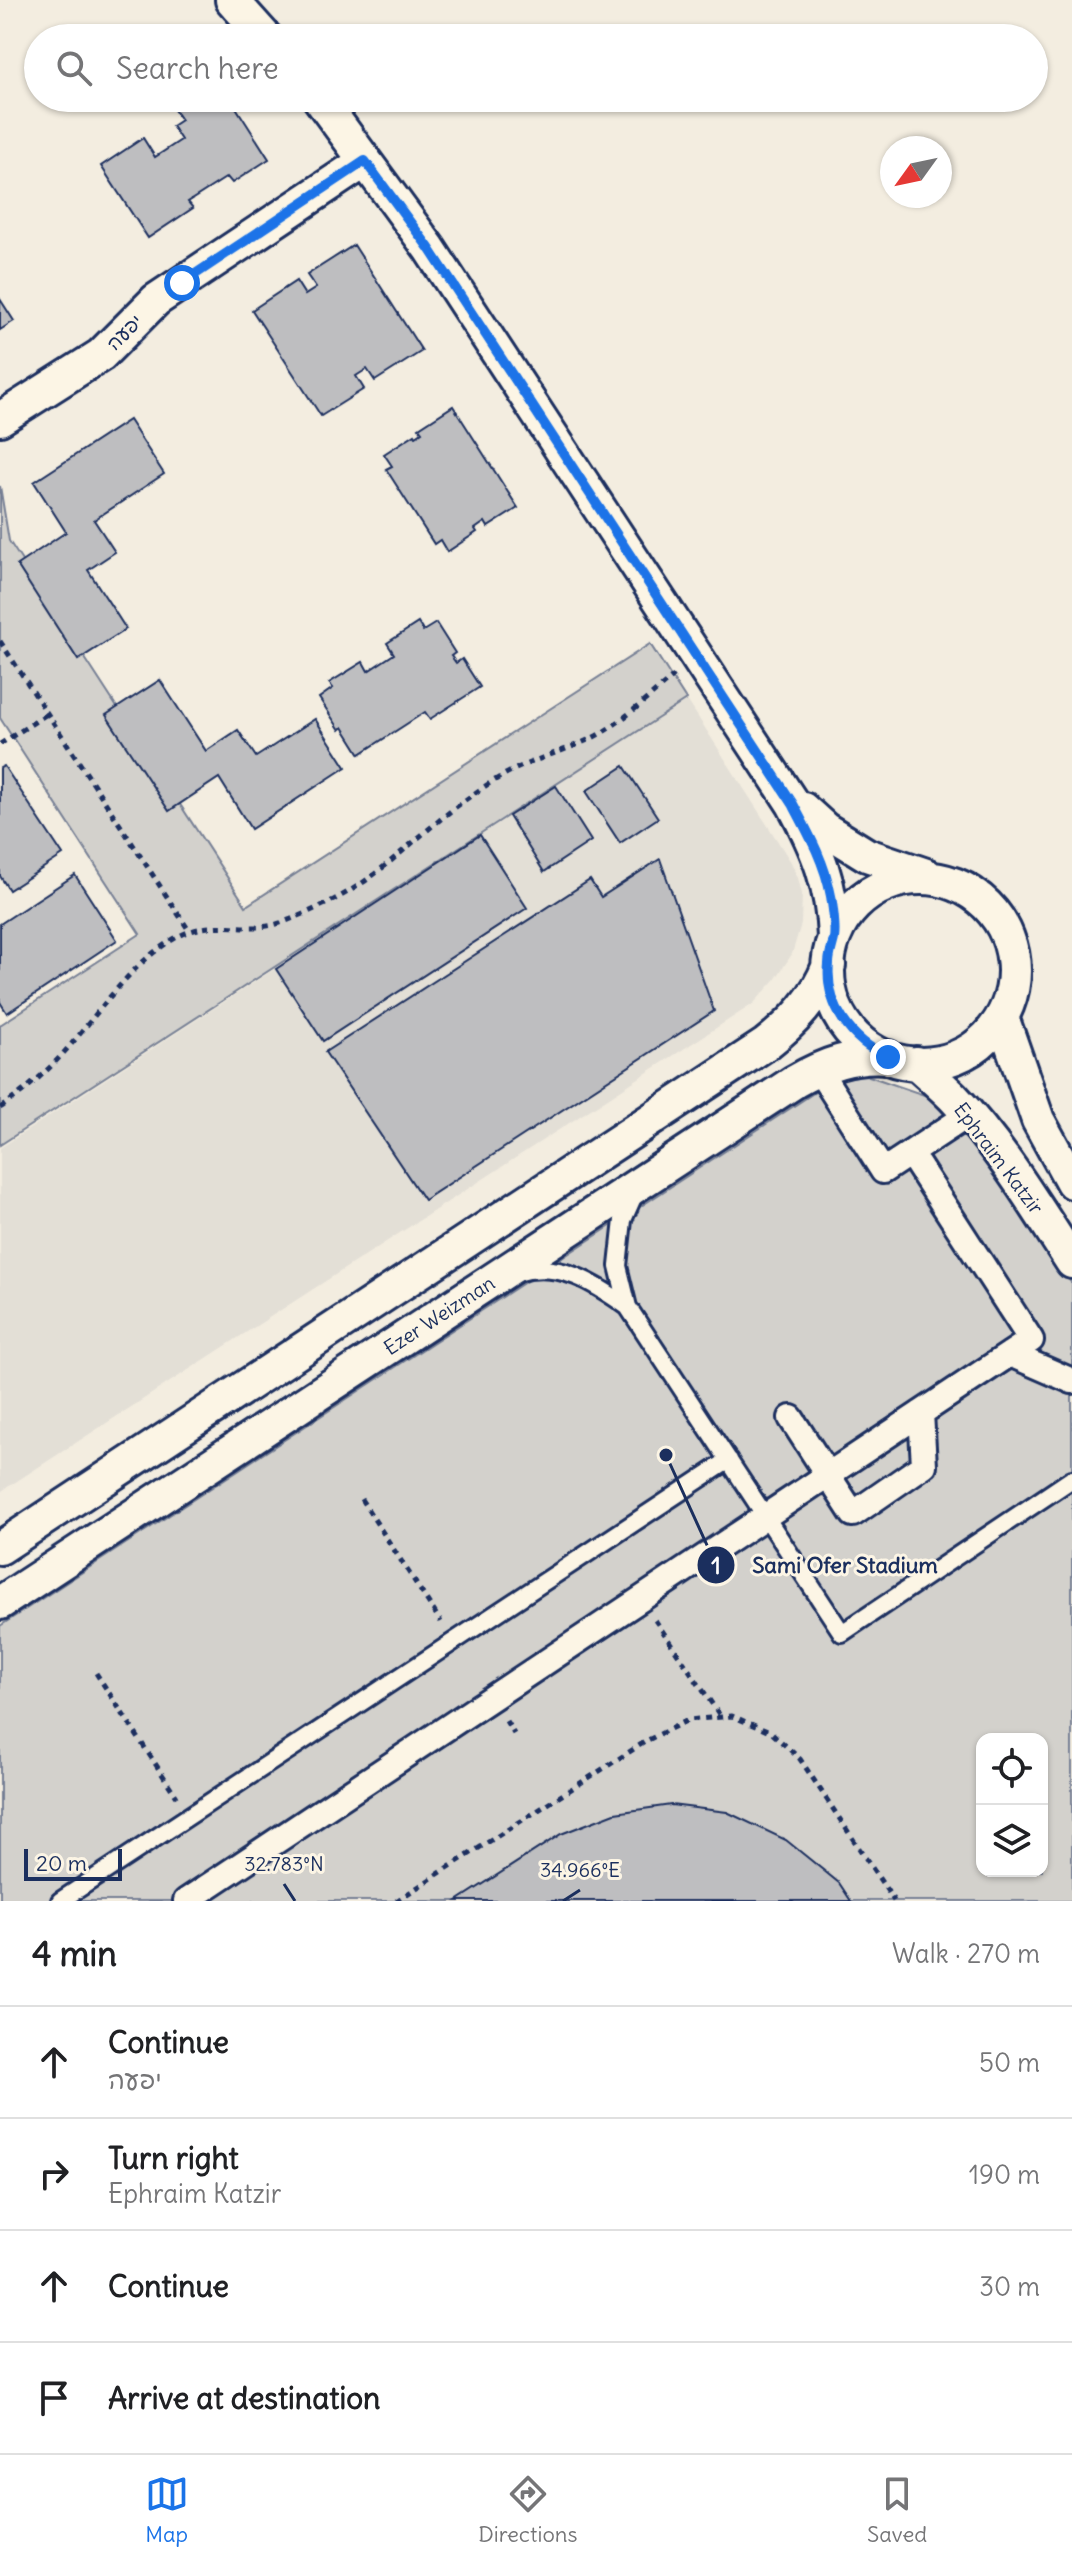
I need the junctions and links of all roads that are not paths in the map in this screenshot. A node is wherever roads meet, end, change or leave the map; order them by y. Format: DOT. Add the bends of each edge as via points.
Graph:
graph roads {
  1 [pos="232,0"];
  2 [pos="253,24"];
  3 [pos="329,112"];
  4 [pos="365,161"];
  5 [pos="0,419"];
  6 [pos="785,792"];
  7 [pos="941,880"];
  8 [pos="832,951"];
  9 [pos="1002,1017"];
  10 [pos="902,1060"];
  11 [pos="818,1069"];
  12 [pos="968,1115"];
  13 [pos="910,1153"];
  14 [pos="1072,1182"];
  15 [pos="639,1184"];
  16 [pos="1072,1262"];
  17 [pos="490,1282"];
  18 [pos="628,1307"];
  19 [pos="1010,1354"];
  20 [pos="1072,1381"];
  21 [pos="921,1413"];
  22 [pos="791,1418"];
  23 [pos="729,1460"];
  24 [pos="828,1475"];
  25 [pos="1072,1479"];
  26 [pos="766,1517"];
  27 [pos="0,1548"];
  28 [pos="0,1603"];
  29 [pos="60,1901"];
  30 [pos="186,1901"];
  1 -- 2 [label="street"];
  3 -- 4 [label="street"];
  4 -- 5 [label="street, יפעה" via="156,300 101,355"];
  4 -- 6 [label="street" via="429,248"];
  6 -- 7 [label="street" via="853,847"];
  6 -- 8 [label="street" via="824,870 831,895"];
  7 -- 8 [label="street" via="912,878 871,893 849,913"];
  7 -- 9 [label="street" via="979,898 1006,933 1014,976"];
  8 -- 10 [label="street" via="832,994 843,1021 864,1043"];
  8 -- 27 [label="street" via="804,1010 754,1053"];
  9 -- 10 [label="street" via="984,1040 945,1061"];
  9 -- 14 [label="street" via="1038,1120"];
  10 -- 11 [label="street, Ezer Weizman" via="858,1056"];
  10 -- 12 [label="street, Ephraim Katzir" via="952,1096"];
  11 -- 13 [label="street" via="883,1171"];
  11 -- 15 [label="street, Ezer Weizman"];
  12 -- 13 [label="street"];
  12 -- 16 [label="street, Ephraim Katzir"];
  13 -- 19 [label="street" via="1031,1340"];
  15 -- 17 [label="street, Ezer Weizman"];
  15 -- 18 [label="lane" via="623,1220 618,1266"];
  17 -- 18 [label="lane" via="531,1269 565,1271 593,1282"];
  17 -- 28 [label="street, Ezer Weizman"];
  18 -- 23 [label="lane"];
  19 -- 20 [label="street"];
  19 -- 21 [label="street"];
  21 -- 24 [label="street"];
  21 -- 24 [label="street" via="924,1465 853,1514"];
  22 -- 24 [label="street"];
  23 -- 26 [label="lane"];
  23 -- 29 [label="lane"];
  24 -- 26 [label="street"];
  25 -- 26 [label="lane" via="842,1633"];
  26 -- 30 [label="street"];
}
